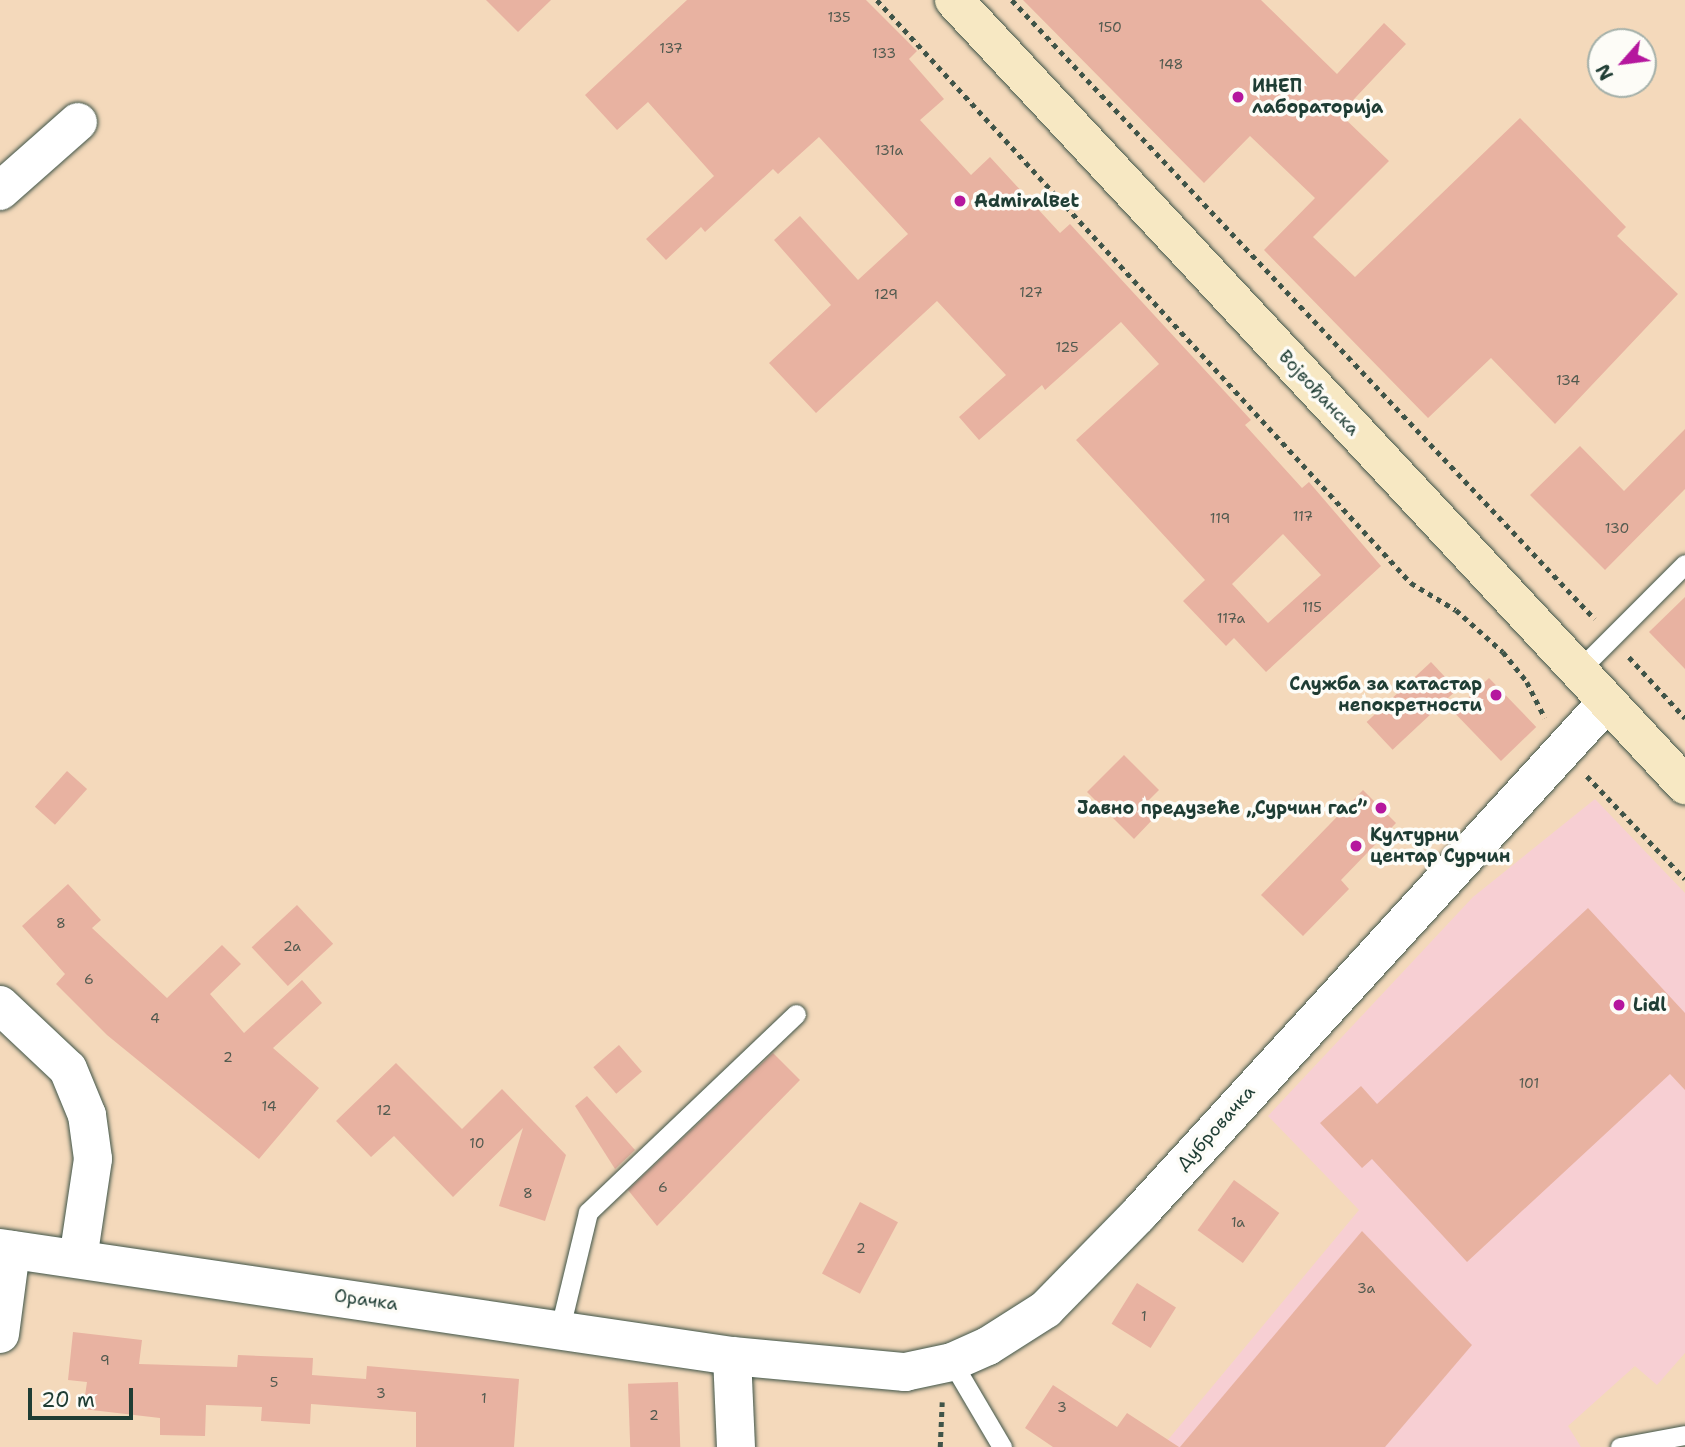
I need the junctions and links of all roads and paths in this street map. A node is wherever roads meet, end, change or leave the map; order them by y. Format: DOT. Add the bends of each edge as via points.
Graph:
graph roads {
  1 [pos="877,0"];
  2 [pos="954,0"];
  3 [pos="1012,0"];
  4 [pos="78,122"];
  5 [pos="0,191"];
  6 [pos="1685,564"];
  7 [pos="1611,636"];
  8 [pos="1578,671"];
  9 [pos="1607,702"];
  10 [pos="1685,718"];
  11 [pos="1564,751"];
  12 [pos="1685,785"];
  13 [pos="1685,879"];
  14 [pos="0,1005"];
  15 [pos="796,1014"];
  16 [pos="6,1249"];
  17 [pos="78,1259"];
  18 [pos="560,1328"];
  19 [pos="0,1334"];
  20 [pos="732,1356"];
  21 [pos="953,1362"];
  22 [pos="1685,1435"];
  23 [pos="736,1447"];
  24 [pos="1002,1447"];
  25 [pos="1620,1447"];
  1 -- 11 [label="path" via="1411,583 1456,610 1503,652 1527,682"];
  2 -- 8 [label="main road, Војвођанска"];
  3 -- 7 [label="path"];
  4 -- 5 [label="street"];
  6 -- 7 [label="lane"];
  7 -- 8 [label="lane"];
  7 -- 10 [label="path"];
  8 -- 9 [label="main road, Војвођанска"];
  9 -- 11 [label="street, Дубровачка"];
  9 -- 12 [label="main road, Војвођанска"];
  11 -- 13 [label="path"];
  11 -- 21 [label="street, Дубровачка" via="1046,1309"];
  14 -- 17 [label="street" via="68,1069 88,1115 93,1159"];
  15 -- 18 [label="lane" via="588,1212"];
  16 -- 17 [label="street, Орачка"];
  16 -- 19 [label="street"];
  17 -- 18 [label="street, Орачка"];
  18 -- 20 [label="street, Орачка"];
  20 -- 21 [label="street, Дубровачка" via="905,1372"];
  20 -- 23 [label="street"];
  21 -- 24 [label="lane"];
  22 -- 25 [label="lane" via="1677,1440 1632,1441"];
}
